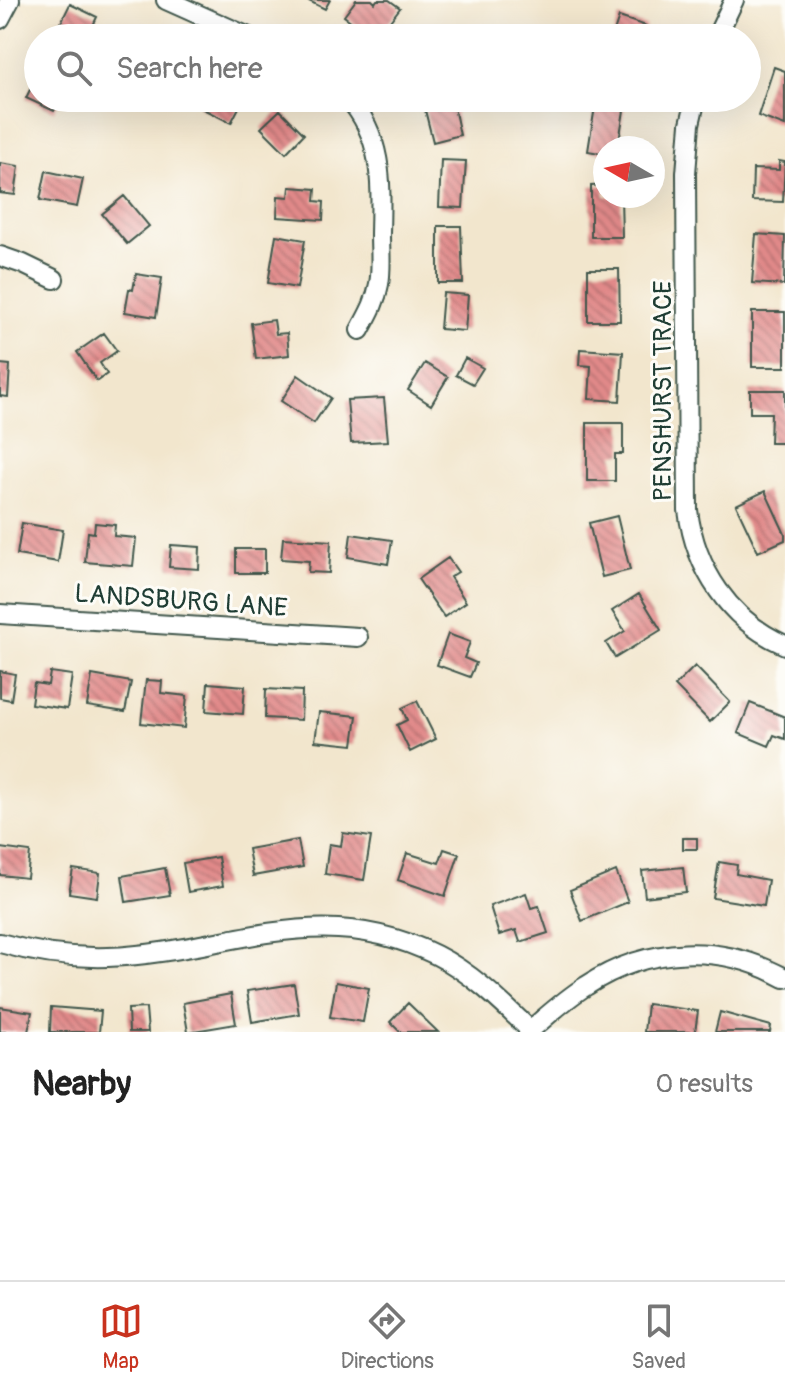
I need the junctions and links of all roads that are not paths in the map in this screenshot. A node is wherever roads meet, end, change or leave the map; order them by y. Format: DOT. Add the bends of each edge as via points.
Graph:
graph roads {
  1 [pos="10,0"];
  2 [pos="166,0"];
  3 [pos="734,0"];
  4 [pos="0,19"];
  5 [pos="220,24"];
  6 [pos="723,24"];
  7 [pos="357,112"];
  8 [pos="693,112"];
  9 [pos="0,256"];
  10 [pos="54,279"];
  11 [pos="360,330"];
  12 [pos="0,614"];
  13 [pos="358,637"];
  14 [pos="785,645"];
  15 [pos="0,943"];
  16 [pos="785,978"];
  17 [pos="529,1031"];
  1 -- 4 [label="street"];
  2 -- 5 [label="street"];
  3 -- 6 [label="street"];
  7 -- 11 [label="street" via="376,150 381,177 379,286"];
  8 -- 14 [label="street, PENSHURST TRACE" via="686,173 690,524 697,552 718,591 743,619"];
  9 -- 10 [label="street"];
  12 -- 13 [label="street, LANDSBURG LANE"];
  15 -- 17 [label="street" via="39,952 110,957 301,928 373,932 450,962"];
  16 -- 17 [label="street" via="723,955 655,956 587,985"];
}
